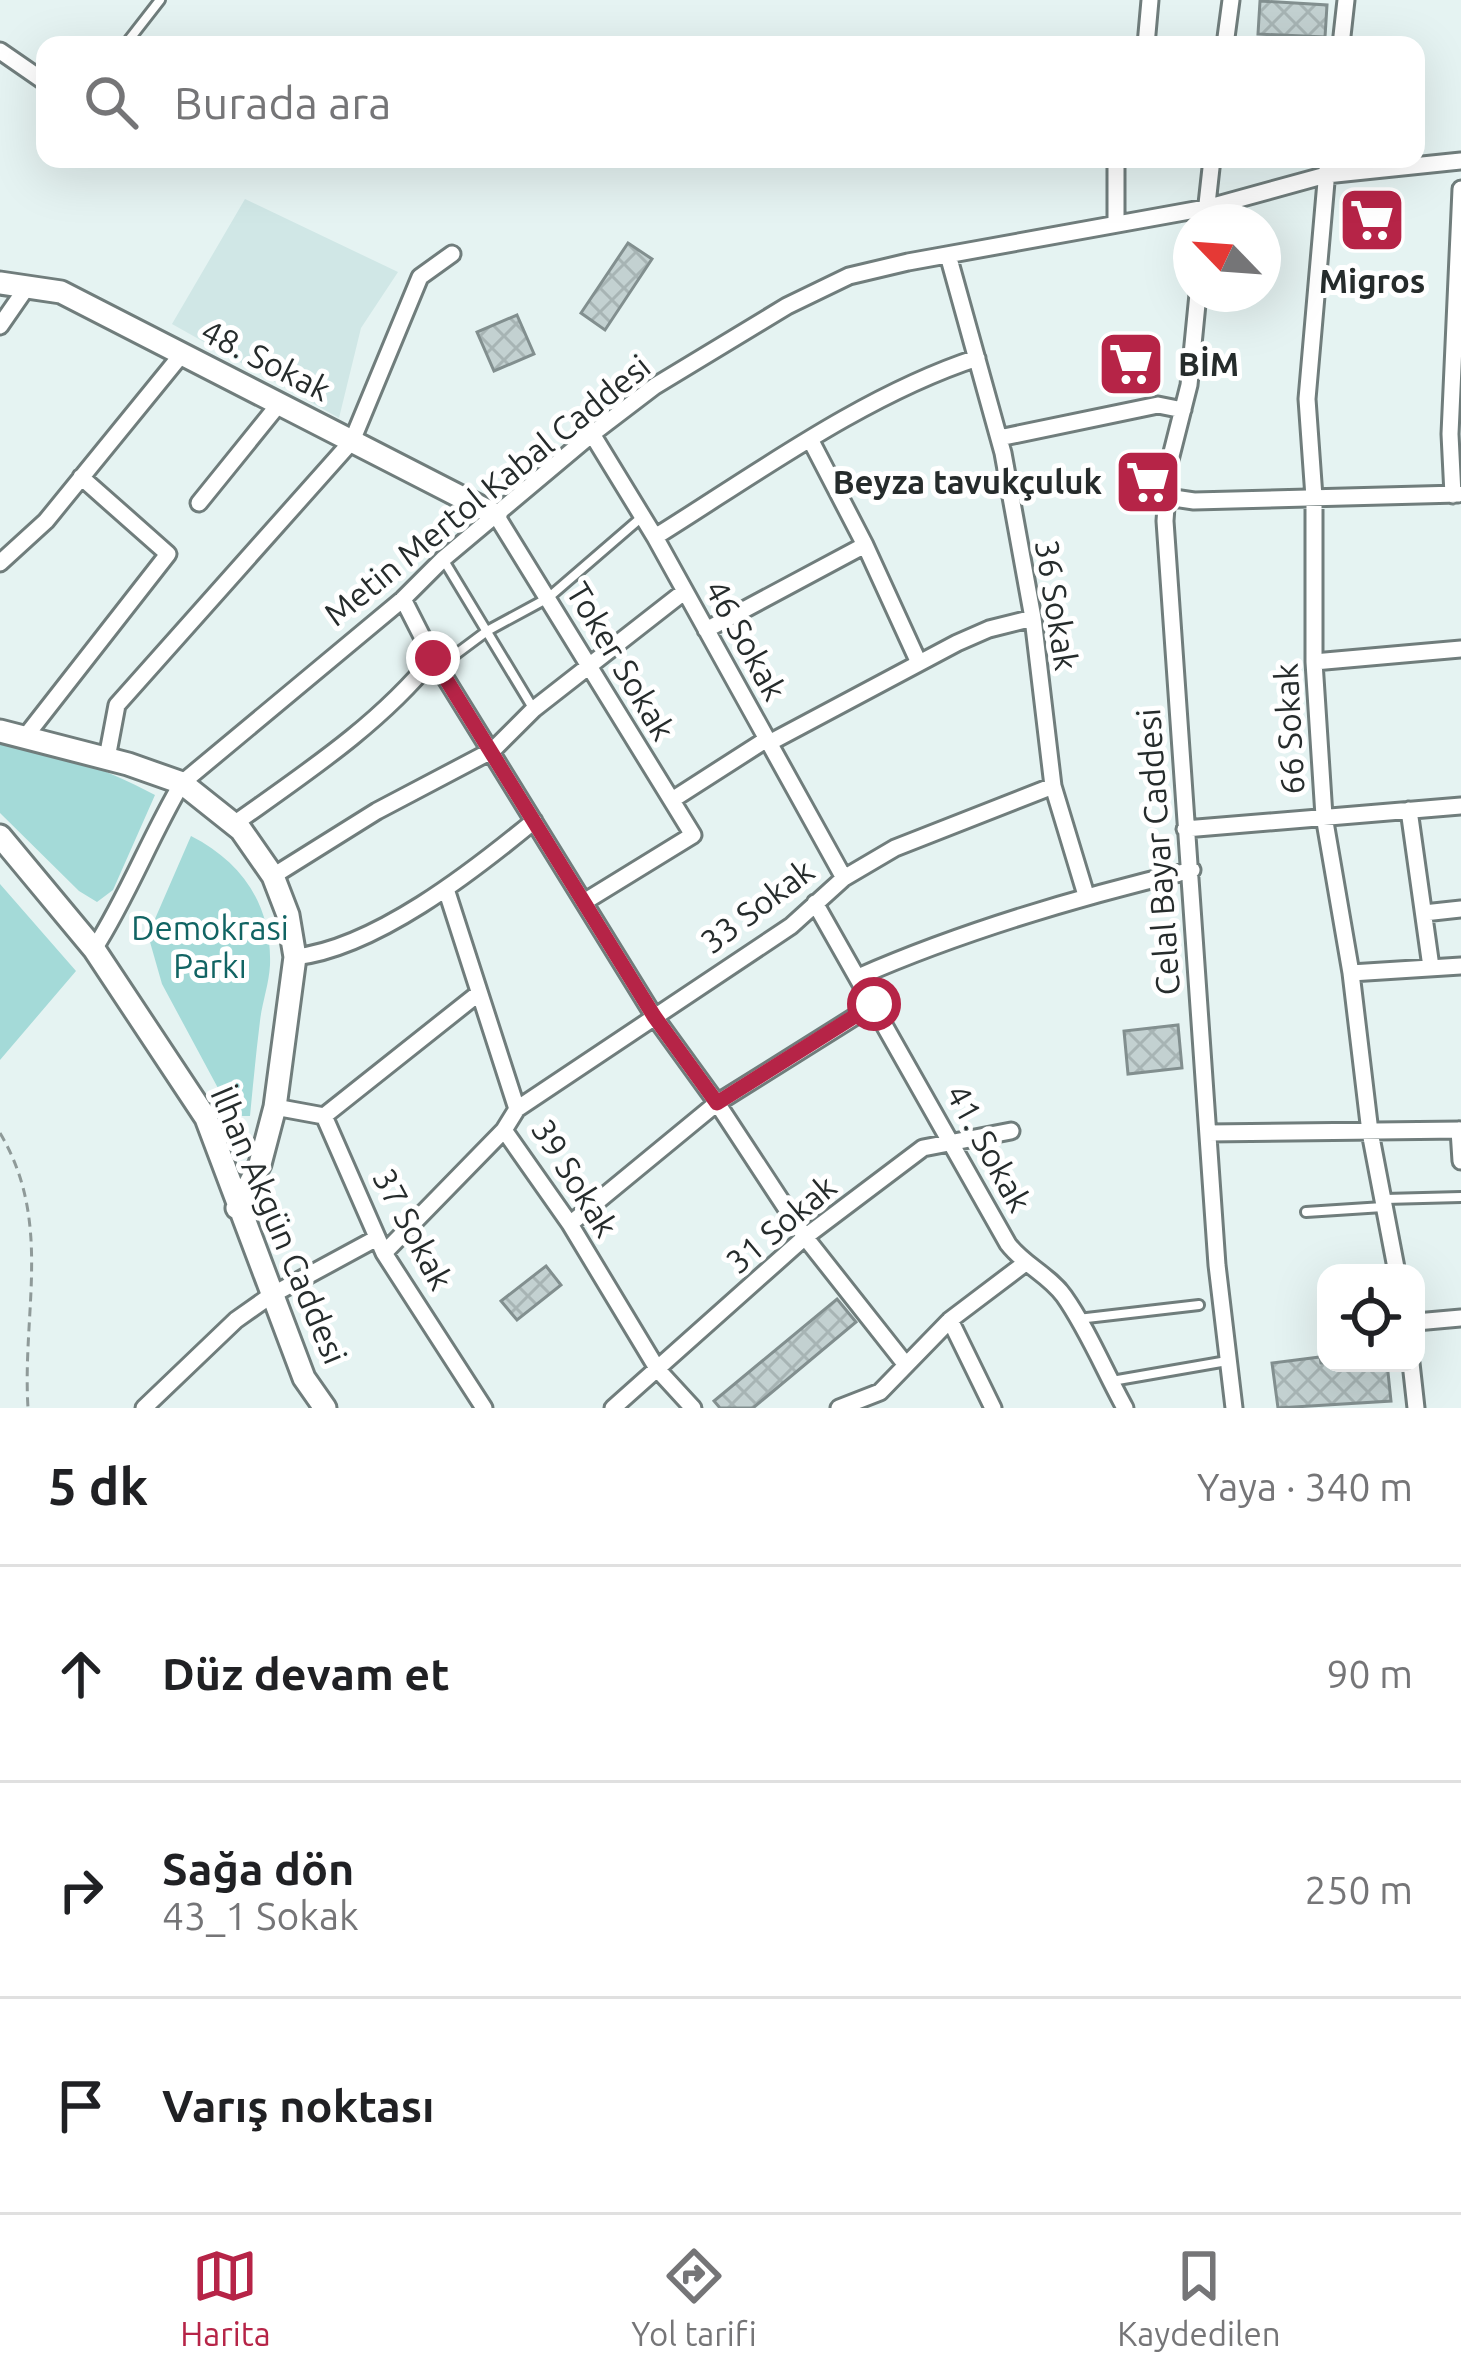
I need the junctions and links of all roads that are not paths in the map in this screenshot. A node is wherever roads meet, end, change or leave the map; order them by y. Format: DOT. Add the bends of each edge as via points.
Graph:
graph roads {
  1 [pos="160,0"];
  2 [pos="1150,0"];
  3 [pos="1231,0"];
  4 [pos="1346,0"];
  5 [pos="131,36"];
  6 [pos="1147,36"];
  7 [pos="1226,36"];
  8 [pos="1342,36"];
  9 [pos="0,51"];
  10 [pos="36,76"];
  11 [pos="1461,161"];
  12 [pos="1425,163"];
  13 [pos="1117,168"];
  14 [pos="1211,168"];
  15 [pos="1324,168"];
  16 [pos="1327,168"];
  17 [pos="1461,189"];
  18 [pos="1207,204"];
  19 [pos="1234,204"];
  20 [pos="1173,218"];
  21 [pos="1116,224"];
  22 [pos="452,254"];
  23 [pos="948,255"];
  24 [pos="0,283"];
  25 [pos="27,287"];
  26 [pos="1196,312"];
  27 [pos="0,326"];
  28 [pos="182,354"];
  29 [pos="977,358"];
  30 [pos="279,404"];
  31 [pos="1183,410"];
  32 [pos="592,434"];
  33 [pos="999,438"];
  34 [pos="352,441"];
  35 [pos="811,441"];
  36 [pos="81,477"];
  37 [pos="1457,494"];
  38 [pos="1167,497"];
  39 [pos="1314,497"];
  40 [pos="200,503"];
  41 [pos="496,515"];
  42 [pos="643,516"];
  43 [pos="656,536"];
  44 [pos="865,544"];
  45 [pos="443,559"];
  46 [pos="0,563"];
  47 [pos="685,591"];
  48 [pos="548,598"];
  49 [pos="404,599"];
  50 [pos="1033,618"];
  51 [pos="706,629"];
  52 [pos="487,631"];
  53 [pos="1461,649"];
  54 [pos="436,662"];
  55 [pos="1314,662"];
  56 [pos="920,663"];
  57 [pos="589,666"];
  58 [pos="534,709"];
  59 [pos="0,731"];
  60 [pos="25,737"];
  61 [pos="768,741"];
  62 [pos="493,750"];
  63 [pos="107,758"];
  64 [pos="182,783"];
  65 [pos="1053,786"];
  66 [pos="671,800"];
  67 [pos="1461,806"];
  68 [pos="1409,810"];
  69 [pos="1324,816"];
  70 [pos="534,821"];
  71 [pos="234,824"];
  72 [pos="1186,830"];
  73 [pos="0,836"];
  74 [pos="1192,871"];
  75 [pos="274,876"];
  76 [pos="844,878"];
  77 [pos="446,890"];
  78 [pos="1087,895"];
  79 [pos="584,902"];
  80 [pos="815,903"];
  81 [pos="1461,909"];
  82 [pos="1424,913"];
  83 [pos="94,949"];
  84 [pos="295,957"];
  85 [pos="1461,966"];
  86 [pos="1431,967"];
  87 [pos="1351,973"];
  88 [pos="858,976"];
  89 [pos="479,993"];
  90 [pos="874,1004"];
  91 [pos="654,1016"];
  92 [pos="717,1103"];
  93 [pos="274,1107"];
  94 [pos="517,1108"];
  95 [pos="324,1116"];
  96 [pos="504,1130"];
  97 [pos="1460,1130"];
  98 [pos="1011,1131"];
  99 [pos="1370,1132"];
  100 [pos="1208,1133"];
  101 [pos="950,1141"];
  102 [pos="1461,1161"];
  103 [pos="1461,1197"];
  104 [pos="1384,1203"];
  105 [pos="237,1208"];
  106 [pos="1306,1212"];
  107 [pos="570,1224"];
  108 [pos="806,1238"];
  109 [pos="380,1245"];
  110 [pos="1024,1264"];
  111 [pos="1395,1264"];
  112 [pos="270,1296"];
  113 [pos="1199,1306"];
  114 [pos="1461,1318"];
  115 [pos="1076,1319"];
  116 [pos="950,1321"];
  117 [pos="1425,1321"];
  118 [pos="1228,1361"];
  119 [pos="906,1365"];
  120 [pos="658,1370"];
  121 [pos="1412,1372"];
  122 [pos="1111,1382"];
  123 [pos="867,1403"];
  124 [pos="145,1408"];
  125 [pos="325,1408"];
  126 [pos="484,1408"];
  127 [pos="613,1408"];
  128 [pos="693,1408"];
  129 [pos="839,1408"];
  130 [pos="993,1408"];
  131 [pos="1125,1408"];
  132 [pos="1234,1408"];
  133 [pos="1416,1408"];
  1 -- 5 [label="lane"];
  2 -- 6 [label="street"];
  3 -- 7 [label="street"];
  4 -- 8 [label="street"];
  9 -- 10 [label="street"];
  11 -- 12 [label="street, Metin Mertol Kabal Caddesi"];
  13 -- 21 [label="street"];
  14 -- 18 [label="street"];
  15 -- 19 [label="street, Metin Mertol Kabal Caddesi"];
  16 -- 39 [label="street, 66 Sokak" via="1307,399"];
  17 -- 37 [label="street" via="1450,434"];
  20 -- 21 [label="street, Metin Mertol Kabal Caddesi"];
  21 -- 23 [label="street, Metin Mertol Kabal Caddesi"];
  22 -- 34 [label="street" via="420,277"];
  23 -- 29 [label="street, 36 Sokak"];
  23 -- 32 [label="street, Metin Mertol Kabal Caddesi" via="849,276 787,306"];
  24 -- 25 [label="main road, 48. Sokak"];
  25 -- 27 [label="street"];
  25 -- 28 [label="main road, 48. Sokak" via="61,292"];
  26 -- 31 [label="street, Celal Bayar Caddesi"];
  28 -- 30 [label="main road, 48. Sokak"];
  28 -- 36 [label="street"];
  29 -- 33 [label="street, 36 Sokak"];
  29 -- 35 [label="street" via="934,372"];
  30 -- 34 [label="main road, 48. Sokak"];
  30 -- 40 [label="street"];
  31 -- 33 [label="street" via="1158,405"];
  31 -- 38 [label="street, Celal Bayar Caddesi"];
  32 -- 41 [label="street, Metin Mertol Kabal Caddesi"];
  32 -- 42 [label="street, 46 Sokak"];
  33 -- 50 [label="street, 36 Sokak"];
  34 -- 41 [label="main road, 48. Sokak"];
  34 -- 63 [label="street" via="117,705"];
  35 -- 43 [label="street"];
  35 -- 44 [label="street"];
  36 -- 46 [label="street"];
  36 -- 60 [label="street" via="168,554"];
  37 -- 39 [label="street"];
  38 -- 39 [label="street"];
  38 -- 72 [label="street, Celal Bayar Caddesi"];
  39 -- 55 [label="street, 66 Sokak"];
  41 -- 45 [label="street, Metin Mertol Kabal Caddesi"];
  41 -- 48 [label="street, Toker Sokak"];
  42 -- 43 [label="street, 46 Sokak"];
  42 -- 48 [label="lane"];
  43 -- 47 [label="street, 46 Sokak"];
  44 -- 51 [label="street"];
  44 -- 56 [label="street"];
  45 -- 49 [label="street, Metin Mertol Kabal Caddesi"];
  45 -- 52 [label="lane"];
  47 -- 51 [label="street, 46 Sokak"];
  47 -- 57 [label="street"];
  48 -- 52 [label="lane"];
  48 -- 57 [label="street, Toker Sokak"];
  49 -- 54 [label="street"];
  49 -- 64 [label="street, Metin Mertol Kabal Caddesi"];
  50 -- 56 [label="street" via="989,629"];
  50 -- 65 [label="street, 36 Sokak"];
  51 -- 61 [label="street, 46 Sokak"];
  52 -- 54 [label="lane"];
  52 -- 58 [label="lane"];
  53 -- 55 [label="street"];
  54 -- 62 [label="street"];
  54 -- 71 [label="street"];
  55 -- 69 [label="street, 66 Sokak"];
  56 -- 61 [label="street"];
  57 -- 58 [label="street"];
  57 -- 66 [label="street, Toker Sokak"];
  58 -- 62 [label="street"];
  59 -- 60 [label="main road"];
  60 -- 63 [label="main road"];
  61 -- 66 [label="street"];
  61 -- 76 [label="street, 46 Sokak"];
  62 -- 70 [label="street"];
  62 -- 75 [label="street"];
  63 -- 64 [label="main road"];
  64 -- 71 [label="main road"];
  64 -- 83 [label="street, Metin Mertol Kabal Caddesi"];
  65 -- 76 [label="street, 33 Sokak" via="895,848"];
  65 -- 78 [label="street, 36 Sokak"];
  66 -- 79 [label="street, Toker Sokak" via="693,835"];
  67 -- 68 [label="street"];
  68 -- 69 [label="street"];
  68 -- 82 [label="street"];
  69 -- 72 [label="street"];
  69 -- 87 [label="street, 66 Sokak"];
  70 -- 77 [label="street"];
  70 -- 79 [label="street"];
  71 -- 75 [label="main road"];
  72 -- 74 [label="street, Celal Bayar Caddesi"];
  73 -- 83 [label="main road, İlhan Akgün Caddesi"];
  74 -- 78 [label="street"];
  74 -- 100 [label="street, Celal Bayar Caddesi"];
  75 -- 84 [label="main road"];
  76 -- 80 [label="street, 33 Sokak"];
  77 -- 84 [label="street" via="355,942"];
  77 -- 89 [label="street, 39 Sokak"];
  78 -- 88 [label="street"];
  79 -- 91 [label="street"];
  80 -- 88 [label="street, 41. Sokak"];
  80 -- 91 [label="street, 33 Sokak"];
  81 -- 82 [label="street"];
  82 -- 86 [label="street"];
  83 -- 105 [label="main road, İlhan Akgün Caddesi" via="206,1118"];
  84 -- 93 [label="main road"];
  85 -- 86 [label="street"];
  86 -- 87 [label="street"];
  87 -- 99 [label="street, 66 Sokak"];
  88 -- 90 [label="street, 41. Sokak"];
  89 -- 94 [label="street, 39 Sokak"];
  89 -- 95 [label="street"];
  90 -- 92 [label="street"];
  90 -- 101 [label="street, 41. Sokak"];
  91 -- 92 [label="street"];
  91 -- 94 [label="street, 33 Sokak"];
  92 -- 107 [label="street"];
  92 -- 108 [label="street"];
  93 -- 95 [label="street"];
  93 -- 105 [label="main road" via="260,1165"];
  94 -- 96 [label="street, 39 Sokak"];
  95 -- 109 [label="street, 37 Sokak"];
  96 -- 107 [label="street, 39 Sokak"];
  96 -- 109 [label="street"];
  97 -- 99 [label="street"];
  97 -- 102 [label="street"];
  98 -- 101 [label="street, 31 Sokak"];
  99 -- 100 [label="street"];
  99 -- 104 [label="street, 66 Sokak"];
  100 -- 118 [label="street, Celal Bayar Caddesi"];
  101 -- 108 [label="street, 31 Sokak" via="923,1148"];
  101 -- 110 [label="street, 41. Sokak"];
  103 -- 104 [label="lane"];
  104 -- 106 [label="lane"];
  104 -- 111 [label="street, 66 Sokak"];
  105 -- 112 [label="main road, İlhan Akgün Caddesi"];
  107 -- 120 [label="street, 39 Sokak"];
  108 -- 119 [label="street"];
  108 -- 120 [label="street, 31 Sokak"];
  109 -- 112 [label="street"];
  109 -- 126 [label="street, 37 Sokak"];
  110 -- 115 [label="street, 41. Sokak" via="1048,1278"];
  110 -- 116 [label="street"];
  112 -- 124 [label="street"];
  112 -- 125 [label="main road, İlhan Akgün Caddesi"];
  113 -- 115 [label="lane"];
  114 -- 117 [label="street"];
  115 -- 122 [label="street, 41. Sokak"];
  116 -- 119 [label="street"];
  116 -- 130 [label="street"];
  118 -- 122 [label="lane"];
  118 -- 132 [label="street, Celal Bayar Caddesi"];
  119 -- 123 [label="street"];
  120 -- 127 [label="street, 31 Sokak"];
  120 -- 128 [label="street, 39 Sokak"];
  121 -- 133 [label="street"];
  122 -- 131 [label="street, 41. Sokak"];
  123 -- 129 [label="street"];
}
